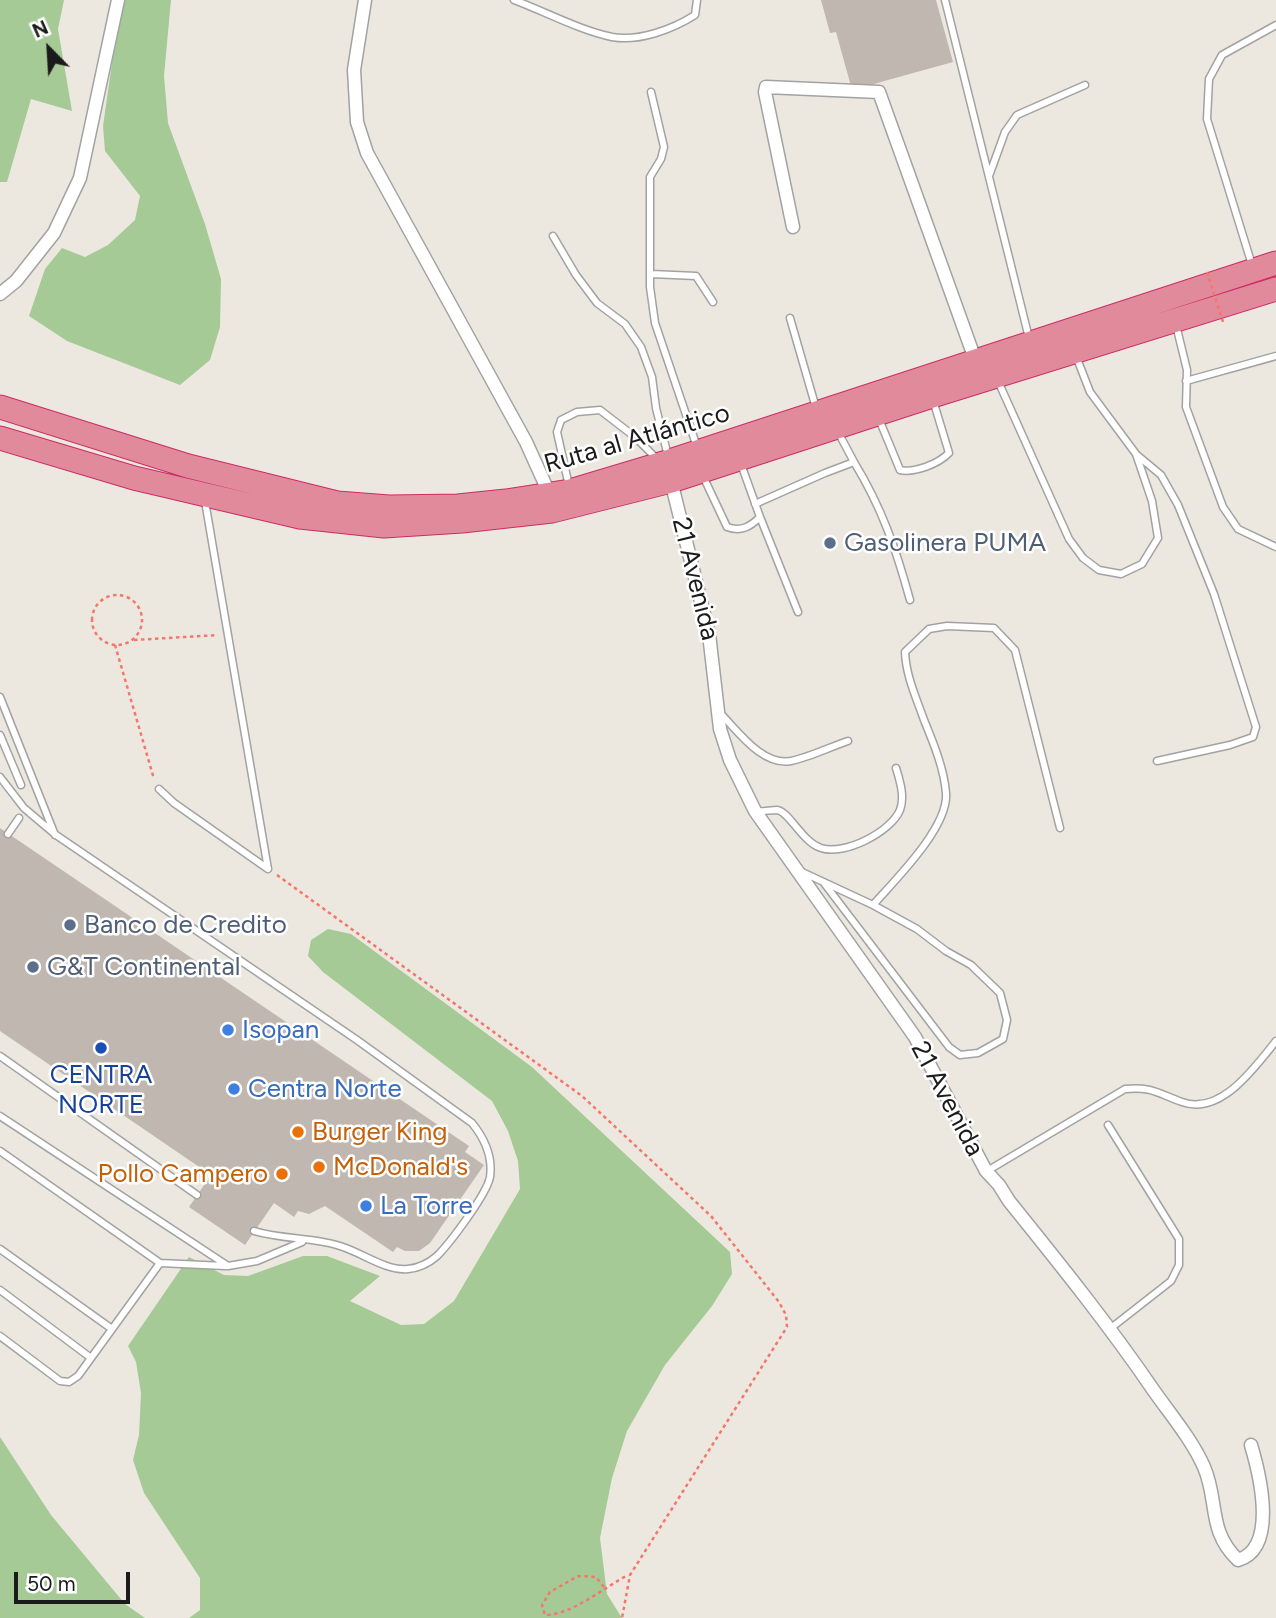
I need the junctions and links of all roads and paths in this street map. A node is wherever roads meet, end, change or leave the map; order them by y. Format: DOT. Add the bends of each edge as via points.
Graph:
graph roads {
  1 [pos="118,0"];
  2 [pos="365,0"];
  3 [pos="514,0"];
  4 [pos="697,0"];
  5 [pos="945,0"];
  6 [pos="1276,25"];
  7 [pos="1085,85"];
  8 [pos="651,92"];
  9 [pos="989,178"];
  10 [pos="793,227"];
  11 [pos="553,236"];
  12 [pos="1276,263"];
  13 [pos="1254,271"];
  14 [pos="1207,272"];
  15 [pos="652,274"];
  16 [pos="1276,289"];
  17 [pos="0,294"];
  18 [pos="713,302"];
  19 [pos="790,318"];
  20 [pos="1175,320"];
  21 [pos="1224,325"];
  22 [pos="1031,344"];
  23 [pos="1074,351"];
  24 [pos="1276,356"];
  25 [pos="976,362"];
  26 [pos="996,376"];
  27 [pos="1186,381"];
  28 [pos="932,396"];
  29 [pos="3,411"];
  30 [pos="877,414"];
  31 [pos="826,420"];
  32 [pos="0,438"];
  33 [pos="0,445"];
  34 [pos="37,449"];
  35 [pos="1136,454"];
  36 [pos="739,458"];
  37 [pos="699,462"];
  38 [pos="855,463"];
  39 [pos="667,469"];
  40 [pos="560,493"];
  41 [pos="204,496"];
  42 [pos="755,504"];
  43 [pos="760,517"];
  44 [pos="1276,547"];
  45 [pos="910,600"];
  46 [pos="798,612"];
  47 [pos="228,634"];
  48 [pos="131,640"];
  49 [pos="115,645"];
  50 [pos="0,697"];
  51 [pos="719,712"];
  52 [pos="0,735"];
  53 [pos="848,741"];
  54 [pos="1157,761"];
  55 [pos="897,768"];
  56 [pos="0,777"];
  57 [pos="21,785"];
  58 [pos="159,789"];
  59 [pos="755,811"];
  60 [pos="19,818"];
  61 [pos="1060,828"];
  62 [pos="8,834"];
  63 [pos="56,835"];
  64 [pos="268,869"];
  65 [pos="794,869"];
  66 [pos="824,883"];
  67 [pos="873,905"];
  68 [pos="1276,1041"];
  69 [pos="0,1056"];
  70 [pos="0,1116"];
  71 [pos="1108,1125"];
  72 [pos="0,1151"];
  73 [pos="986,1171"];
  74 [pos="197,1195"];
  75 [pos="254,1231"];
  76 [pos="304,1241"];
  77 [pos="0,1249"];
  78 [pos="160,1263"];
  79 [pos="228,1266"];
  80 [pos="0,1290"];
  81 [pos="1111,1328"];
  82 [pos="112,1329"];
  83 [pos="0,1336"];
  84 [pos="92,1358"];
  85 [pos="1251,1445"];
  86 [pos="629,1574"];
  87 [pos="604,1587"];
  88 [pos="622,1618"];
  1 -- 17 [label="street" via="80,178 54,233"];
  2 -- 40 [label="street" via="354,70 357,122 367,153 526,442"];
  3 -- 4 [label="lane" via="614,38 678,26 695,15"];
  5 -- 9 [label="lane"];
  6 -- 13 [label="lane" via="1222,55 1209,79 1207,120"];
  7 -- 9 [label="lane" via="1017,115 1005,132"];
  8 -- 15 [label="lane" via="664,147 650,177"];
  9 -- 22 [label="lane"];
  10 -- 25 [label="street" via="766,87 879,92"];
  11 -- 39 [label="lane" via="597,303 625,324 641,347 652,377"];
  12 -- 13 [label="highway, Ruta al Atlántico"];
  13 -- 22 [label="highway, Ruta al Atlántico"];
  14 -- 21 [label="path, bridge"];
  15 -- 18 [label="lane" via="696,276"];
  15 -- 37 [label="lane" via="656,323"];
  16 -- 20 [label="highway, Ruta al Atlántico"];
  19 -- 31 [label="lane"];
  20 -- 23 [label="highway, Ruta al Atlántico"];
  20 -- 27 [label="lane" via="1186,359"];
  22 -- 25 [label="highway, Ruta al Atlántico"];
  23 -- 26 [label="highway, Ruta al Atlántico"];
  23 -- 35 [label="lane" via="1090,392"];
  24 -- 27 [label="lane"];
  25 -- 31 [label="highway, Ruta al Atlántico"];
  26 -- 28 [label="highway, Ruta al Atlántico"];
  26 -- 35 [label="lane" via="1069,539 1099,570 1121,574 1142,564 1158,538 1152,501"];
  27 -- 44 [label="lane" via="1186,407 1223,508 1238,529"];
  28 -- 30 [label="highway, Ruta al Atlántico"];
  28 -- 30 [label="lane" via="949,453 910,472 895,463"];
  29 -- 40 [label="highway, Ruta al Atlántico" via="188,466 337,503 458,506"];
  30 -- 31 [label="highway, Ruta al Atlántico"];
  31 -- 36 [label="highway, Ruta al Atlántico"];
  31 -- 37 [label="highway, Ruta al Atlántico"];
  31 -- 38 [label="lane"];
  32 -- 34 [label="highway, Ruta al Atlántico"];
  33 -- 34 [label="highway"];
  34 -- 41 [label="highway, Ruta al Atlántico"];
  35 -- 54 [label="lane" via="1161,475 1178,505 1214,594 1256,727 1253,737 1230,745"];
  36 -- 37 [label="highway, Ruta al Atlántico"];
  36 -- 42 [label="lane"];
  37 -- 39 [label="highway, Ruta al Atlántico"];
  37 -- 43 [label="lane" via="727,527 746,528"];
  38 -- 42 [label="lane"];
  38 -- 45 [label="lane" via="895,544"];
  39 -- 40 [label="highway, Ruta al Atlántico"];
  39 -- 40 [label="lane" via="600,410 577,412 561,420 558,432"];
  39 -- 41 [label="highway, Ruta al Atlántico" via="552,511 462,522 384,526 300,517"];
  39 -- 51 [label="street, 21 Avenida" via="709,634"];
  41 -- 47 [label="lane"];
  42 -- 43 [label="lane"];
  43 -- 46 [label="lane"];
  47 -- 48 [label="path"];
  47 -- 64 [label="lane"];
  48 -- 49 [label="path"];
  48 -- 49 [label="path" via="141,627 140,610 129,598 113,596 99,604 93,626 101,639"];
  49 -- 58 [label="path" via="150,773"];
  50 -- 63 [label="lane"];
  51 -- 53 [label="lane" via="772,759 789,761"];
  51 -- 59 [label="street, 21 Avenida" via="730,760"];
  52 -- 57 [label="lane"];
  55 -- 59 [label="lane" via="901,809 890,825 846,848 824,850 810,843 779,810"];
  56 -- 63 [label="lane" via="24,808"];
  58 -- 64 [label="lane"];
  59 -- 65 [label="street, 21 Avenida"];
  60 -- 62 [label="lane"];
  61 -- 67 [label="lane" via="1015,650 994,628 929,629 905,652 906,670 947,794 939,823"];
  63 -- 76 [label="lane" via="357,1040 472,1123 481,1135 490,1163 486,1191 429,1262 396,1269 341,1246"];
  64 -- 86 [label="path" via="582,1096 711,1216 779,1301 787,1327"];
  65 -- 66 [label="lane"];
  65 -- 73 [label="street, 21 Avenida" via="915,1037"];
  66 -- 67 [label="lane"];
  66 -- 67 [label="lane" via="950,1047 960,1055 978,1053 1003,1039 1007,1020 1000,993 971,965"];
  68 -- 73 [label="lane" via="1231,1090 1205,1105 1183,1103 1144,1087 1125,1089"];
  69 -- 74 [label="lane"];
  70 -- 79 [label="lane"];
  71 -- 81 [label="lane" via="1179,1239 1179,1265 1171,1281"];
  72 -- 78 [label="lane"];
  73 -- 81 [label="street, 21 Avenida"];
  75 -- 76 [label="lane"];
  76 -- 79 [label="lane" via="257,1261"];
  77 -- 82 [label="lane"];
  78 -- 79 [label="lane"];
  78 -- 82 [label="lane"];
  80 -- 84 [label="lane"];
  81 -- 85 [label="street, 21 Avenida" via="1204,1468 1217,1529 1238,1560 1253,1557 1266,1545 1273,1518"];
  82 -- 84 [label="lane"];
  83 -- 84 [label="lane" via="60,1381 78,1376"];
  86 -- 87 [label="path"];
  86 -- 88 [label="path"];
  87 -- 87 [label="path" via="572,1608 545,1615 542,1605 550,1592 578,1576 596,1577"];
}
